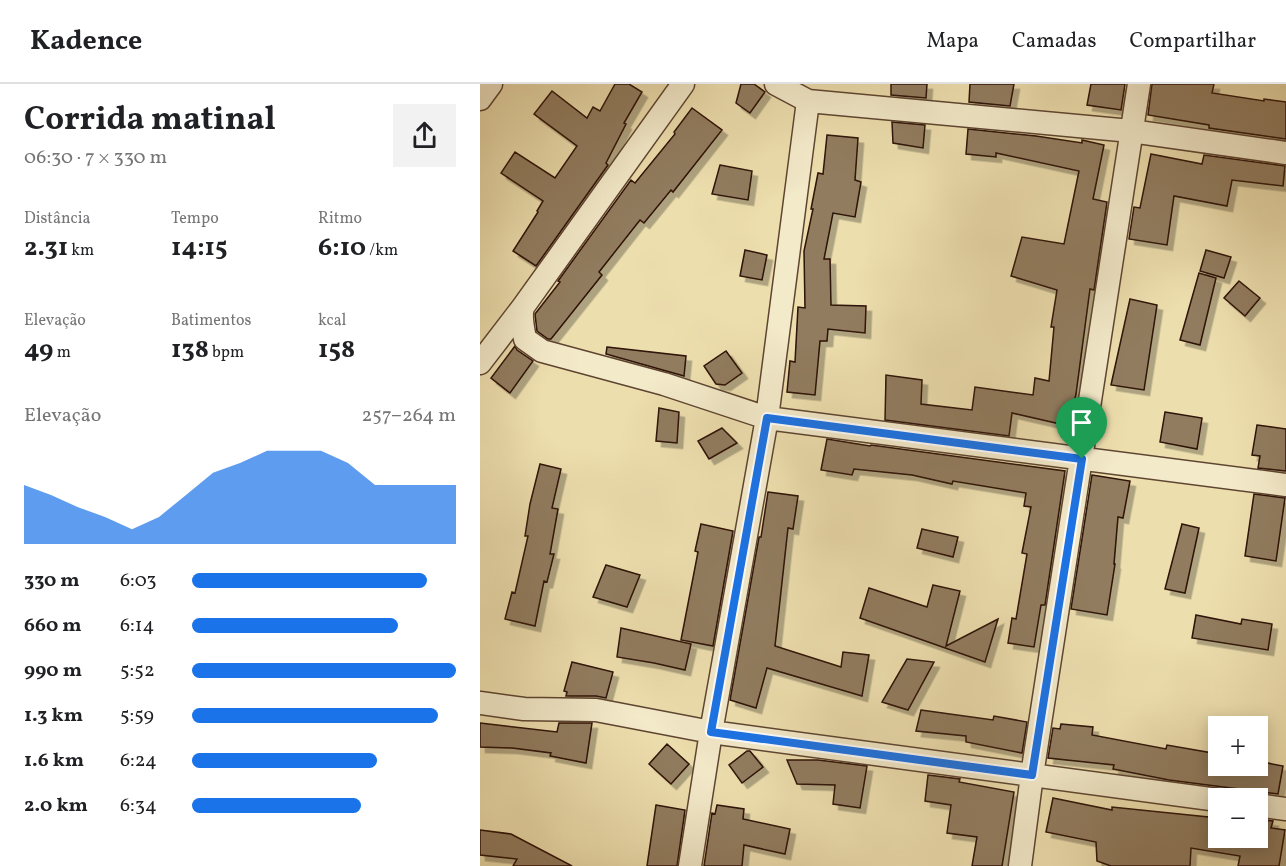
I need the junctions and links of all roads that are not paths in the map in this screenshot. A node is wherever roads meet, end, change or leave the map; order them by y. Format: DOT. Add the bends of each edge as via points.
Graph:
graph roads {
  1 [pos="491,84"];
  2 [pos="683,84"];
  3 [pos="776,84"];
  4 [pos="1140,84"];
  5 [pos="480,99"];
  6 [pos="808,101"];
  7 [pos="1131,131"];
  8 [pos="1286,153"];
  9 [pos="523,307"];
  10 [pos="480,363"];
  11 [pos="767,418"];
  12 [pos="1082,459"];
  13 [pos="1286,485"];
  14 [pos="480,703"];
  15 [pos="711,732"];
  16 [pos="1032,775"];
  17 [pos="1208,799"];
  18 [pos="1268,807"];
  19 [pos="1286,809"];
  20 [pos="690,866"];
  21 [pos="1020,866"];
  1 -- 5 [label="street"];
  2 -- 9 [label="street"];
  3 -- 6 [label="street"];
  4 -- 7 [label="street"];
  6 -- 7 [label="street"];
  6 -- 11 [label="street"];
  7 -- 8 [label="street"];
  7 -- 12 [label="street"];
  9 -- 10 [label="street"];
  9 -- 11 [label="street" via="525,339 542,351 664,384"];
  11 -- 12 [label="street"];
  11 -- 15 [label="street"];
  12 -- 13 [label="street"];
  12 -- 16 [label="street"];
  14 -- 15 [label="street" via="524,709 596,710"];
  15 -- 16 [label="street"];
  15 -- 20 [label="street"];
  16 -- 17 [label="street"];
  16 -- 21 [label="street"];
  18 -- 19 [label="street"];
}
